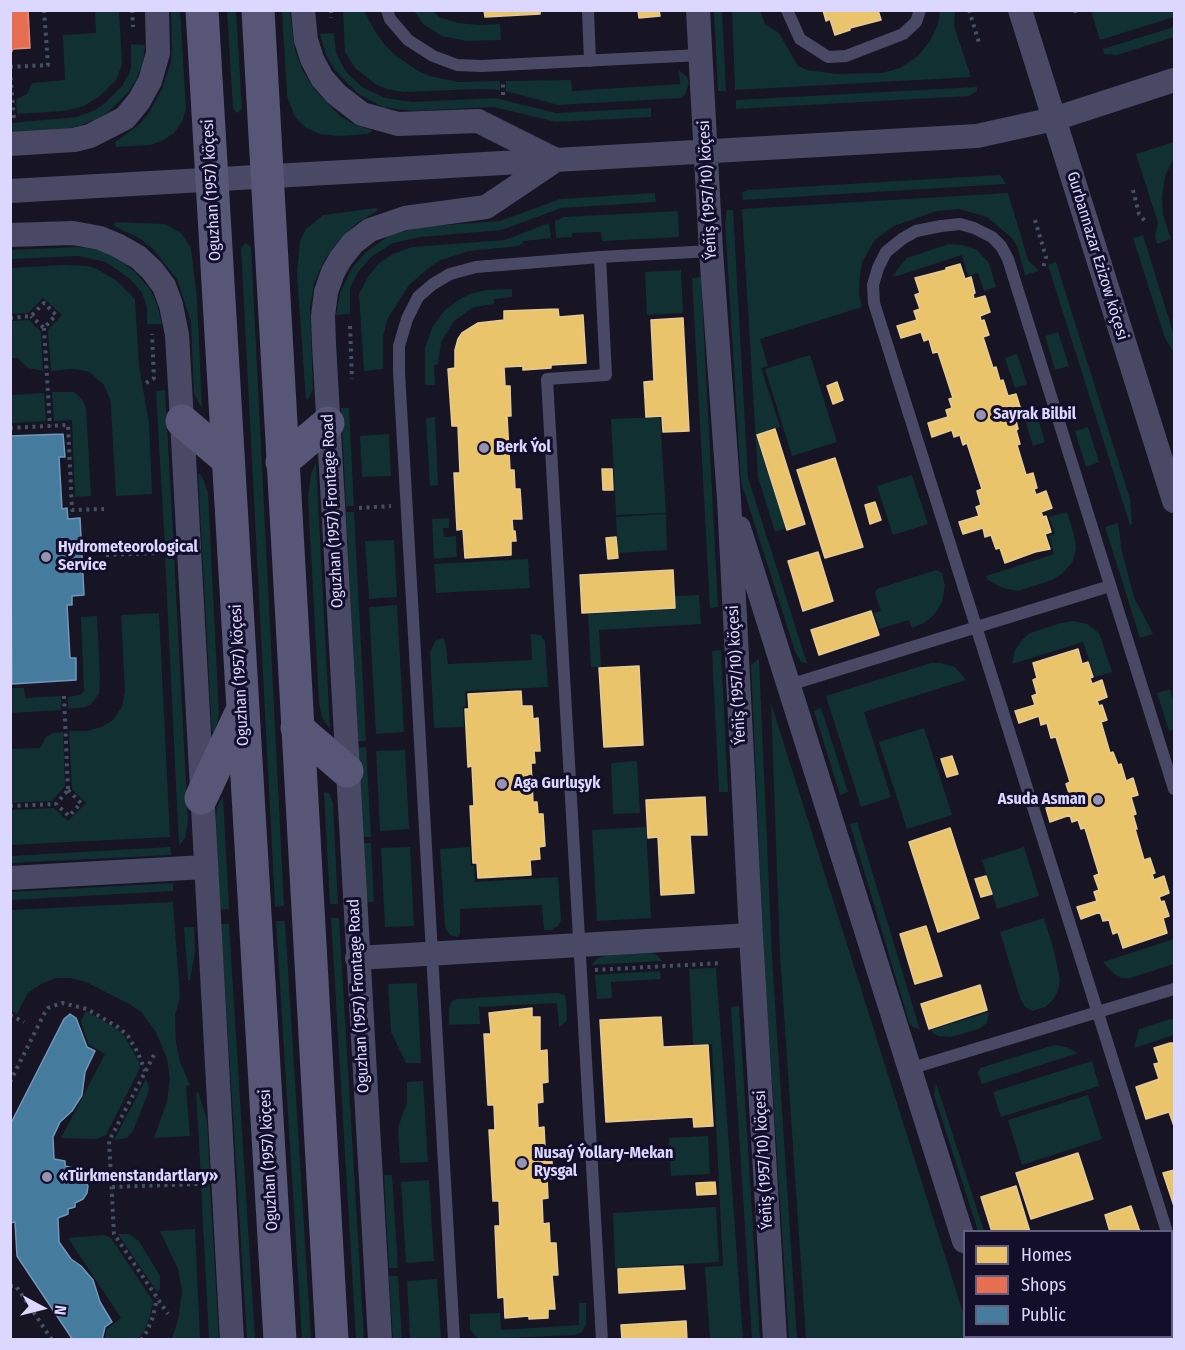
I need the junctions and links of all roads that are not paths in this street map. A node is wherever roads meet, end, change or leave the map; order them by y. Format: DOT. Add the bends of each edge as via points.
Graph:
graph roads {
  1 [pos="157,10"];
  2 [pos="202,10"];
  3 [pos="258,10"];
  4 [pos="303,10"];
  5 [pos="387,10"];
  6 [pos="588,10"];
  7 [pos="698,10"];
  8 [pos="787,10"];
  9 [pos="920,10"];
  10 [pos="1020,10"];
  11 [pos="700,55"];
  12 [pos="590,61"];
  13 [pos="1174,80"];
  14 [pos="1054,119"];
  15 [pos="10,144"];
  16 [pos="706,152"];
  17 [pos="556,160"];
  18 [pos="267,177"];
  19 [pos="212,181"];
  20 [pos="10,192"];
  21 [pos="10,235"];
  22 [pos="711,251"];
  23 [pos="600,257"];
  24 [pos="182,421"];
  25 [pos="328,423"];
  26 [pos="228,460"];
  27 [pos="282,462"];
  28 [pos="729,499"];
  29 [pos="1174,501"];
  30 [pos="1110,586"];
  31 [pos="976,627"];
  32 [pos="789,685"];
  33 [pos="242,711"];
  34 [pos="297,728"];
  35 [pos="347,771"];
  36 [pos="1174,789"];
  37 [pos="201,798"];
  38 [pos="205,867"];
  39 [pos="10,878"];
  40 [pos="751,935"];
  41 [pos="580,945"];
  42 [pos="432,954"];
  43 [pos="357,958"];
  44 [pos="1174,989"];
  45 [pos="1098,1012"];
  46 [pos="909,1069"];
  47 [pos="1166,1230"];
  48 [pos="963,1238"];
  49 [pos="232,1340"];
  50 [pos="280,1340"];
  51 [pos="332,1340"];
  52 [pos="380,1340"];
  53 [pos="454,1340"];
  54 [pos="602,1340"];
  55 [pos="775,1340"];
  1 -- 15 [label="street" via="158,53 150,81 125,118 74,140"];
  2 -- 19 [label="main road, Oguzhan (1957) köçesi"];
  3 -- 18 [label="main road"];
  4 -- 17 [label="street" via="306,40 322,78 362,114 398,124 478,121"];
  5 -- 12 [label="lane" via="408,40 457,65"];
  6 -- 12 [label="lane"];
  7 -- 11 [label="street, Ýeňiş (1957/10) köçesi"];
  8 -- 9 [label="lane" via="800,39 828,57 846,56 903,34 916,22"];
  10 -- 14 [label="street, Gurbannazar Ezizow köçesi"];
  11 -- 12 [label="lane"];
  11 -- 16 [label="street, Ýeňiş (1957/10) köçesi"];
  13 -- 14 [label="street"];
  14 -- 16 [label="street" via="976,136"];
  14 -- 29 [label="street, Gurbannazar Ezizow köçesi"];
  16 -- 17 [label="street"];
  16 -- 22 [label="street, Ýeňiş (1957/10) köçesi"];
  17 -- 18 [label="street"];
  17 -- 25 [label="street, Oguzhan (1957) Frontage Road" via="486,207 405,218 370,230 353,243 340,258 326,292 323,326"];
  18 -- 19 [label="street"];
  18 -- 27 [label="main road"];
  19 -- 20 [label="street"];
  19 -- 26 [label="main road, Oguzhan (1957) köçesi"];
  21 -- 24 [label="street" via="73,233 100,238 138,257 152,270 164,286 177,335"];
  22 -- 23 [label="lane"];
  22 -- 28 [label="street, Ýeňiş (1957/10) köçesi"];
  23 -- 41 [label="lane" via="606,375 547,378"];
  23 -- 42 [label="lane" via="476,267 450,274 418,297 399,346"];
  24 -- 26 [label="main road"];
  24 -- 37 [label="street"];
  25 -- 27 [label="main road"];
  25 -- 35 [label="street, Oguzhan (1957) Frontage Road"];
  26 -- 33 [label="main road, Oguzhan (1957) köçesi"];
  27 -- 34 [label="main road"];
  28 -- 32 [label="street"];
  28 -- 40 [label="street, Ýeňiş (1957/10) köçesi"];
  30 -- 31 [label="lane"];
  30 -- 31 [label="lane" via="1001,246 992,237 960,224 916,231 886,252 873,285 874,303"];
  30 -- 36 [label="lane"];
  31 -- 32 [label="lane"];
  31 -- 45 [label="lane"];
  32 -- 46 [label="street"];
  33 -- 37 [label="main road"];
  33 -- 50 [label="main road, Oguzhan (1957) köçesi"];
  34 -- 35 [label="main road"];
  34 -- 51 [label="main road"];
  35 -- 43 [label="street, Oguzhan (1957) Frontage Road"];
  37 -- 38 [label="street"];
  38 -- 39 [label="street"];
  38 -- 49 [label="street"];
  40 -- 41 [label="street"];
  40 -- 55 [label="street, Ýeňiş (1957/10) köçesi"];
  41 -- 42 [label="street"];
  41 -- 54 [label="lane"];
  42 -- 43 [label="street"];
  42 -- 53 [label="lane"];
  43 -- 52 [label="street, Oguzhan (1957) Frontage Road"];
  44 -- 45 [label="lane"];
  45 -- 46 [label="lane"];
  45 -- 47 [label="lane"];
  46 -- 48 [label="street"];
}
